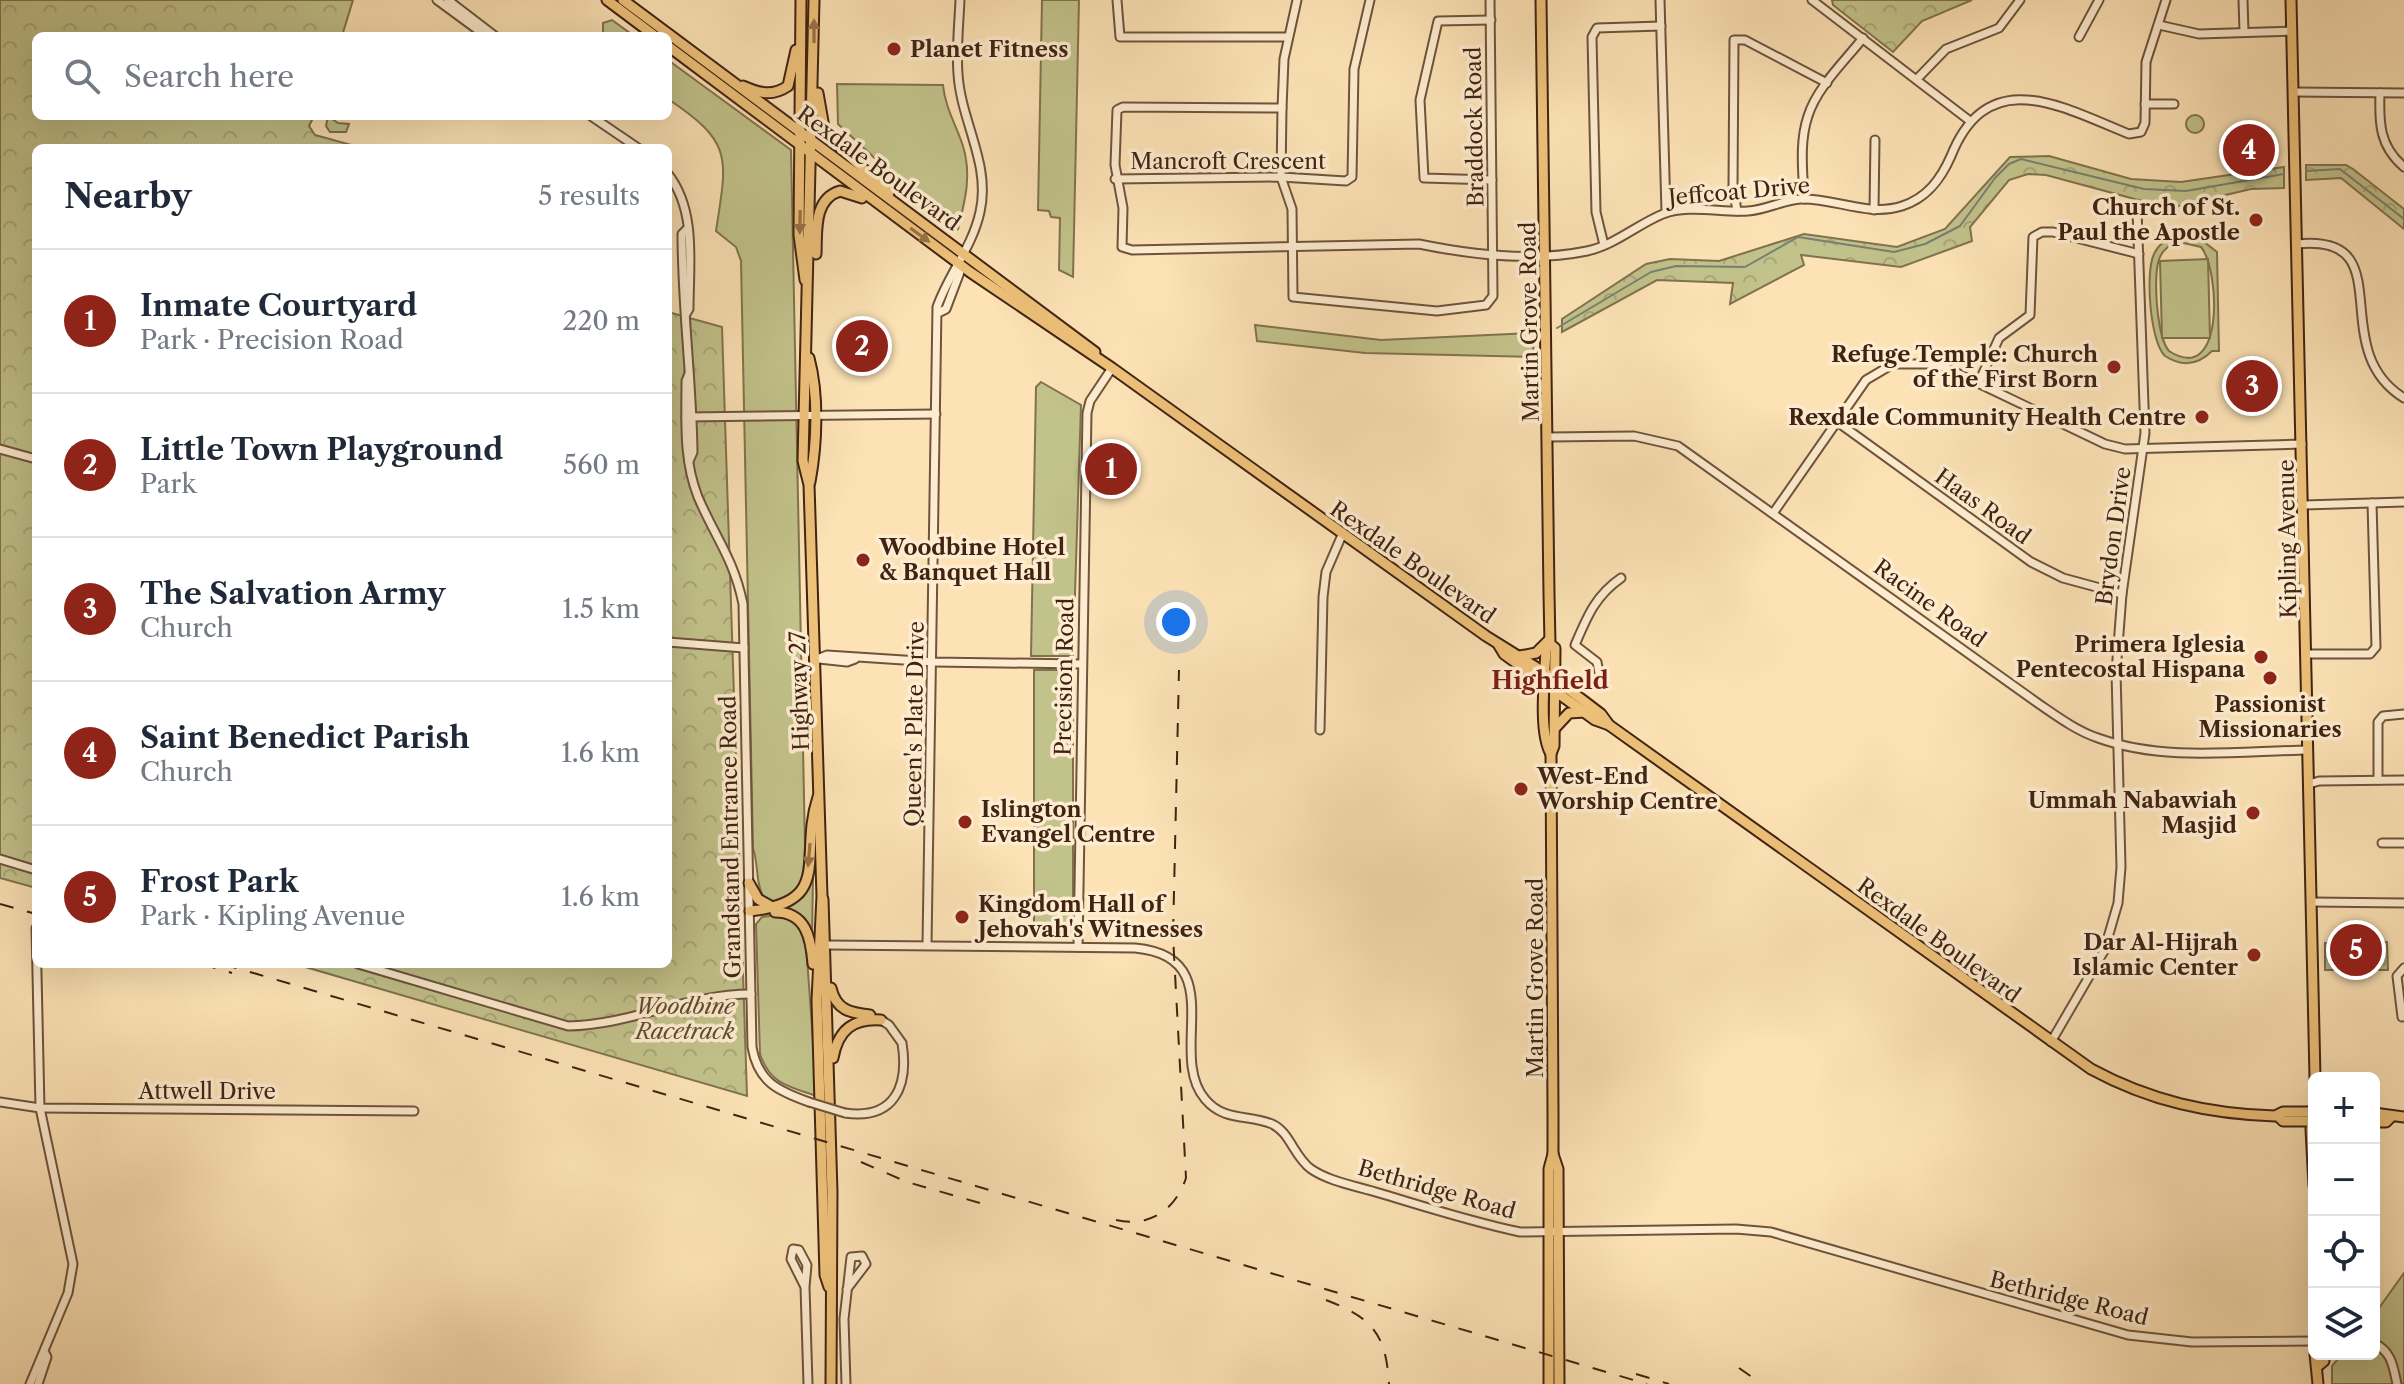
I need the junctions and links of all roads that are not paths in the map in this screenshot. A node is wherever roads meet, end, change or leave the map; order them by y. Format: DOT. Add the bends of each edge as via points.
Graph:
graph roads {
  1 [pos="437,0"];
  2 [pos="448,0"];
  3 [pos="607,0"];
  4 [pos="623,0"];
  5 [pos="801,0"];
  6 [pos="814,0"];
  7 [pos="960,0"];
  8 [pos="1117,0"];
  9 [pos="1297,0"];
  10 [pos="1370,0"];
  11 [pos="1490,0"];
  12 [pos="1541,0"];
  13 [pos="1660,0"];
  14 [pos="1812,0"];
  15 [pos="2020,0"];
  16 [pos="2099,0"];
  17 [pos="2166,0"];
  18 [pos="2243,0"];
  19 [pos="2291,0"];
  20 [pos="1491,20"];
  21 [pos="2159,25"];
  22 [pos="1661,26"];
  23 [pos="2292,31"];
  24 [pos="481,32"];
  25 [pos="490,32"];
  26 [pos="650,32"];
  27 [pos="665,32"];
  28 [pos="2244,32"];
  29 [pos="672,37"];
  30 [pos="1287,37"];
  31 [pos="2079,37"];
  32 [pos="1863,38"];
  33 [pos="800,40"];
  34 [pos="672,49"];
  35 [pos="814,62"];
  36 [pos="1917,79"];
  37 [pos="729,80"];
  38 [pos="1827,83"];
  39 [pos="2293,92"];
  40 [pos="2380,93"];
  41 [pos="2404,93"];
  42 [pos="2145,104"];
  43 [pos="2174,104"];
  44 [pos="1282,108"];
  45 [pos="603,120"];
  46 [pos="1970,121"];
  47 [pos="802,135"];
  48 [pos="1875,140"];
  49 [pos="812,143"];
  50 [pos="633,144"];
  51 [pos="802,148"];
  52 [pos="812,156"];
  53 [pos="2404,167"];
  54 [pos="1281,177"];
  55 [pos="1115,179"];
  56 [pos="1492,180"];
  57 [pos="672,182"];
  58 [pos="1804,199"];
  59 [pos="880,206"];
  60 [pos="1874,210"];
  61 [pos="2137,210"];
  62 [pos="1737,211"];
  63 [pos="909,212"];
  64 [pos="1666,212"];
  65 [pos="2297,244"];
  66 [pos="1604,245"];
  67 [pos="1292,246"];
  68 [pos="966,254"];
  69 [pos="1493,254"];
  70 [pos="1547,254"];
  71 [pos="2139,254"];
  72 [pos="2359,257"];
  73 [pos="959,264"];
  74 [pos="2366,270"];
  75 [pos="809,277"];
  76 [pos="807,296"];
  77 [pos="1112,368"];
  78 [pos="1979,382"];
  79 [pos="2404,398"];
  80 [pos="808,414"];
  81 [pos="936,414"];
  82 [pos="689,417"];
  83 [pos="1836,421"];
  84 [pos="1549,437"];
  85 [pos="2302,444"];
  86 [pos="0,449"];
  87 [pos="2143,450"];
  88 [pos="32,458"];
  89 [pos="2404,502"];
  90 [pos="2372,503"];
  91 [pos="2304,505"];
  92 [pos="1774,512"];
  93 [pos="1342,535"];
  94 [pos="1621,578"];
  95 [pos="2122,594"];
  96 [pos="1550,641"];
  97 [pos="672,642"];
  98 [pos="1498,644"];
  99 [pos="744,648"];
  100 [pos="2308,654"];
  101 [pos="1520,656"];
  102 [pos="817,659"];
  103 [pos="934,662"];
  104 [pos="1082,664"];
  105 [pos="1600,678"];
  106 [pos="1550,681"];
  107 [pos="1585,712"];
  108 [pos="2404,714"];
  109 [pos="1609,725"];
  110 [pos="1555,728"];
  111 [pos="1320,730"];
  112 [pos="2117,745"];
  113 [pos="2308,750"];
  114 [pos="1551,754"];
  115 [pos="2378,780"];
  116 [pos="2404,780"];
  117 [pos="2309,784"];
  118 [pos="820,790"];
  119 [pos="2382,843"];
  120 [pos="2404,843"];
  121 [pos="0,859"];
  122 [pos="32,869"];
  123 [pos="749,883"];
  124 [pos="822,896"];
  125 [pos="2312,902"];
  126 [pos="2404,903"];
  127 [pos="774,908"];
  128 [pos="750,911"];
  129 [pos="827,945"];
  130 [pos="927,945"];
  131 [pos="1078,947"];
  132 [pos="828,959"];
  133 [pos="37,968"];
  134 [pos="372,968"];
  135 [pos="2404,968"];
  136 [pos="751,994"];
  137 [pos="817,1000"];
  138 [pos="2402,1017"];
  139 [pos="881,1020"];
  140 [pos="2051,1042"];
  141 [pos="2315,1072"];
  142 [pos="829,1093"];
  143 [pos="0,1102"];
  144 [pos="40,1108"];
  145 [pos="414,1111"];
  146 [pos="2380,1113"];
  147 [pos="2308,1116"];
  148 [pos="2391,1117"];
  149 [pos="2404,1117"];
  150 [pos="2380,1122"];
  151 [pos="1554,1231"];
  152 [pos="805,1287"];
  153 [pos="829,1287"];
  154 [pos="847,1289"];
  155 [pos="2308,1341"];
  156 [pos="2380,1346"];
  157 [pos="45,1353"];
  158 [pos="2316,1360"];
  159 [pos="2324,1360"];
  160 [pos="2318,1366"];
  161 [pos="30,1384"];
  162 [pos="38,1384"];
  163 [pos="808,1384"];
  164 [pos="831,1384"];
  165 [pos="846,1384"];
  166 [pos="1549,1384"];
  167 [pos="1559,1384"];
  168 [pos="2318,1384"];
  169 [pos="2397,1384"];
  1 -- 24 [label="street"];
  2 -- 25 [label="street"];
  3 -- 26 [label="main road"];
  4 -- 27 [label="main road, Rexdale Boulevard"];
  5 -- 33 [label="main road, Highway 27"];
  35 -- 6 [label="main road, Highway 27, one-way"];
  7 -- 68 [label="street, Queen's Plate Drive" via="958,74 984,184"];
  8 -- 30 [label="street" via="1120,37"];
  9 -- 30 [label="street"];
  10 -- 54 [label="street, Mancroft Crescent" via="1354,69 1352,177"];
  11 -- 20 [label="street, Braddock Road"];
  12 -- 70 [label="main road, Martin Grove Road"];
  13 -- 22 [label="street"];
  14 -- 32 [label="street"];
  15 -- 36 [label="street" via="1999,28 1946,49"];
  16 -- 31 [label="street"];
  17 -- 21 [label="street"];
  18 -- 28 [label="street"];
  19 -- 23 [label="main road, Kipling Avenue"];
  20 -- 56 [label="street, Braddock Road"];
  20 -- 56 [label="street" via="1438,21 1420,100 1424,178"];
  21 -- 28 [label="street" via="2199,34"];
  21 -- 42 [label="street" via="2146,62"];
  22 -- 64 [label="street"];
  22 -- 66 [label="street" via="1597,28 1592,37 1596,212"];
  23 -- 28 [label="street"];
  23 -- 39 [label="main road, Kipling Avenue"];
  29 -- 37 [label="main road, Rexdale Boulevard"];
  30 -- 44 [label="street"];
  32 -- 36 [label="street"];
  32 -- 38 [label="street"];
  33 -- 37 [label="main road" via="788,86 780,92 767,94"];
  33 -- 47 [label="main road, Highway 27"];
  34 -- 51 [label="main road, Rexdale Boulevard"];
  35 -- 49 [label="main road, Highway 27"];
  35 -- 63 [label="main road" via="825,133"];
  36 -- 46 [label="street"];
  37 -- 47 [label="main road, Rexdale Boulevard"];
  38 -- 58 [label="street" via="1811,106 1804,130"];
  38 -- 62 [label="street" via="1745,40 1734,40"];
  39 -- 40 [label="street"];
  39 -- 65 [label="main road, Kipling Avenue"];
  40 -- 41 [label="street"];
  40 -- 53 [label="street" via="2381,132"];
  42 -- 43 [label="street"];
  42 -- 46 [label="street" via="2145,126 2137,134 2031,98 1998,103"];
  44 -- 54 [label="street"];
  44 -- 55 [label="street, Jeffcoat Drive" via="1123,107 1116,113"];
  45 -- 50 [label="street"];
  46 -- 60 [label="street, Jeffcoat Drive" via="1930,189 1908,204"];
  47 -- 49 [label="main road, Rexdale Boulevard"];
  47 -- 51 [label="main road, Highway 27"];
  48 -- 60 [label="street"];
  49 -- 52 [label="main road, Highway 27"];
  49 -- 63 [label="main road, Rexdale Boulevard"];
  51 -- 52 [label="main road, Rexdale Boulevard"];
  51 -- 76 [label="main road, Highway 27, one-way" via="799,235"];
  52 -- 59 [label="main road, Rexdale Boulevard"];
  52 -- 75 [label="main road, Highway 27"];
  54 -- 55 [label="street, Mancroft Crescent"];
  54 -- 67 [label="street" via="1292,209"];
  55 -- 67 [label="street, Jeffcoat Drive" via="1126,250"];
  56 -- 69 [label="street, Braddock Road"];
  57 -- 82 [label="street, Grandstand Entrance Road" via="684,206 686,230 682,310"];
  58 -- 60 [label="street, Jeffcoat Drive"];
  58 -- 62 [label="street, Jeffcoat Drive"];
  59 -- 73 [label="main road, Rexdale Boulevard, one-way"];
  59 -- 75 [label="main road" via="843,191 825,200"];
  61 -- 71 [label="street, Brydon Drive"];
  62 -- 64 [label="street, Jeffcoat Drive"];
  63 -- 68 [label="main road, Rexdale Boulevard"];
  64 -- 66 [label="street, Jeffcoat Drive"];
  65 -- 72 [label="street" via="2333,242"];
  65 -- 85 [label="main road, Kipling Avenue"];
  66 -- 70 [label="street, Jeffcoat Drive"];
  67 -- 69 [label="street, Jeffcoat Drive" via="1419,244"];
  67 -- 69 [label="street, Braddock Road" via="1293,297 1437,311 1491,303"];
  68 -- 73 [label="street, Queen's Plate Drive"];
  68 -- 77 [label="main road, Rexdale Boulevard"];
  69 -- 70 [label="street, Jeffcoat Drive"];
  70 -- 84 [label="main road, Martin Grove Road"];
  71 -- 78 [label="street" via="2053,232 2033,237 2030,315 1999,338"];
  71 -- 87 [label="street, Brydon Drive"];
  73 -- 77 [label="main road, Rexdale Boulevard"];
  73 -- 81 [label="street, Queen's Plate Drive" via="937,307"];
  74 -- 79 [label="street" via="2369,351 2376,372"];
  75 -- 76 [label="main road, Highway 27"];
  76 -- 80 [label="main road, Highway 27" via="814,377"];
  77 -- 93 [label="main road, Rexdale Boulevard"];
  77 -- 104 [label="street, Precision Road" via="1087,413"];
  78 -- 83 [label="street" via="1938,364 1893,364 1866,380"];
  78 -- 87 [label="street" via="2105,444"];
  80 -- 81 [label="street"];
  80 -- 82 [label="street"];
  80 -- 102 [label="main road, Highway 27" via="803,461 809,485"];
  81 -- 103 [label="street, Queen's Plate Drive"];
  82 -- 99 [label="street, Grandstand Entrance Road" via="686,452 698,497 738,581"];
  83 -- 92 [label="street"];
  83 -- 95 [label="street, Haas Road" via="2031,562 2063,578"];
  84 -- 92 [label="street, Racine Road" via="1655,438 1689,453"];
  84 -- 96 [label="main road, Martin Grove Road"];
  85 -- 87 [label="street"];
  85 -- 91 [label="main road, Kipling Avenue"];
  86 -- 88 [label="street"];
  87 -- 95 [label="street, Brydon Drive"];
  89 -- 90 [label="street"];
  90 -- 91 [label="street"];
  90 -- 100 [label="street" via="2376,647 2370,654"];
  91 -- 100 [label="main road, Kipling Avenue"];
  92 -- 112 [label="street, Racine Road" via="2049,710"];
  93 -- 98 [label="main road, Rexdale Boulevard"];
  93 -- 111 [label="street" via="1326,572 1323,597"];
  94 -- 105 [label="street" via="1593,604 1575,645 1597,662"];
  95 -- 112 [label="street, Brydon Drive"];
  96 -- 101 [label="main road" via="1536,653"];
  96 -- 106 [label="main road, Martin Grove Road" via="1555,648"];
  97 -- 99 [label="street"];
  98 -- 101 [label="main road, Rexdale Boulevard"];
  98 -- 106 [label="main road, Rexdale Boulevard" via="1504,654"];
  99 -- 123 [label="street, Grandstand Entrance Road"];
  100 -- 113 [label="main road, Kipling Avenue"];
  101 -- 106 [label="main road, Rexdale Boulevard"];
  102 -- 103 [label="street" via="827,655"];
  102 -- 118 [label="main road, Highway 27"];
  103 -- 104 [label="street"];
  103 -- 130 [label="street, Queen's Plate Drive"];
  104 -- 131 [label="street, Precision Road"];
  106 -- 107 [label="main road, Rexdale Boulevard"];
  106 -- 109 [label="main road, Rexdale Boulevard" via="1601,714"];
  106 -- 110 [label="main road, Martin Grove Road"];
  106 -- 114 [label="main road, Martin Grove Road" via="1546,745"];
  107 -- 109 [label="main road, Rexdale Boulevard"];
  107 -- 110 [label="main road" via="1569,713"];
  108 -- 115 [label="street" via="2383,716 2378,722"];
  109 -- 140 [label="main road, Rexdale Boulevard"];
  110 -- 114 [label="main road, Martin Grove Road"];
  112 -- 113 [label="street, Racine Road" via="2204,753"];
  112 -- 140 [label="street, Brydon Drive" via="2118,903 2104,951"];
  113 -- 117 [label="main road, Kipling Avenue"];
  114 -- 151 [label="main road, Martin Grove Road" via="1549,1169"];
  115 -- 116 [label="street"];
  115 -- 117 [label="street"];
  117 -- 125 [label="main road, Kipling Avenue"];
  118 -- 124 [label="main road, Highway 27"];
  118 -- 127 [label="main road, one-way" via="811,819 807,882 797,898"];
  119 -- 120 [label="street"];
  121 -- 122 [label="street"];
  123 -- 127 [label="main road" via="762,903"];
  123 -- 128 [label="street, Grandstand Entrance Road"];
  124 -- 129 [label="main road, Highway 27"];
  124 -- 137 [label="main road, Highway 27"];
  125 -- 126 [label="street"];
  125 -- 141 [label="main road, Kipling Avenue"];
  127 -- 128 [label="main road"];
  127 -- 137 [label="main road" via="804,925"];
  128 -- 136 [label="street, Grandstand Entrance Road"];
  129 -- 130 [label="street, Bethridge Road"];
  129 -- 132 [label="main road, Highway 27"];
  130 -- 131 [label="street, Bethridge Road"];
  131 -- 151 [label="street, Bethridge Road" via="1147,949 1167,956 1192,990 1194,1066 1204,1098 1236,1118 1274,1124 1310,1168 1491,1226"];
  132 -- 139 [label="main road" via="836,1002 845,1011"];
  132 -- 142 [label="main road, Highway 27"];
  133 -- 144 [label="street"];
  134 -- 136 [label="street" via="568,1026 594,1026 701,997"];
  135 -- 138 [label="street" via="2397,976"];
  136 -- 139 [label="street, Grandstand Entrance Road, bridge" via="752,1047 762,1077 771,1087 845,1113 872,1115 897,1095 902,1043"];
  137 -- 153 [label="main road, Highway 27"];
  139 -- 142 [label="main road" via="850,1024 838,1038"];
  140 -- 147 [label="main road, Rexdale Boulevard" via="2111,1080 2167,1101 2229,1114 2278,1116 2283,1121"];
  142 -- 153 [label="main road, Highway 27"];
  143 -- 144 [label="street, Attwell Drive"];
  144 -- 145 [label="street, Attwell Drive"];
  144 -- 157 [label="street" via="73,1264"];
  146 -- 148 [label="main road"];
  148 -- 149 [label="main road"];
  148 -- 150 [label="main road"];
  151 -- 155 [label="street, Bethridge Road" via="1771,1232 2128,1335 2177,1341"];
  151 -- 166 [label="main road, Martin Grove Road"];
  151 -- 167 [label="main road, Martin Grove Road"];
  152 -- 152 [label="street" via="807,1265 796,1248 790,1256"];
  152 -- 163 [label="street"];
  153 -- 164 [label="main road, Highway 27"];
  154 -- 165 [label="street"];
  156 -- 169 [label="street" via="2392,1361"];
  157 -- 161 [label="street"];
  157 -- 162 [label="street"];
  158 -- 160 [label="main road"];
  159 -- 160 [label="main road"];
  160 -- 168 [label="main road"];
}
